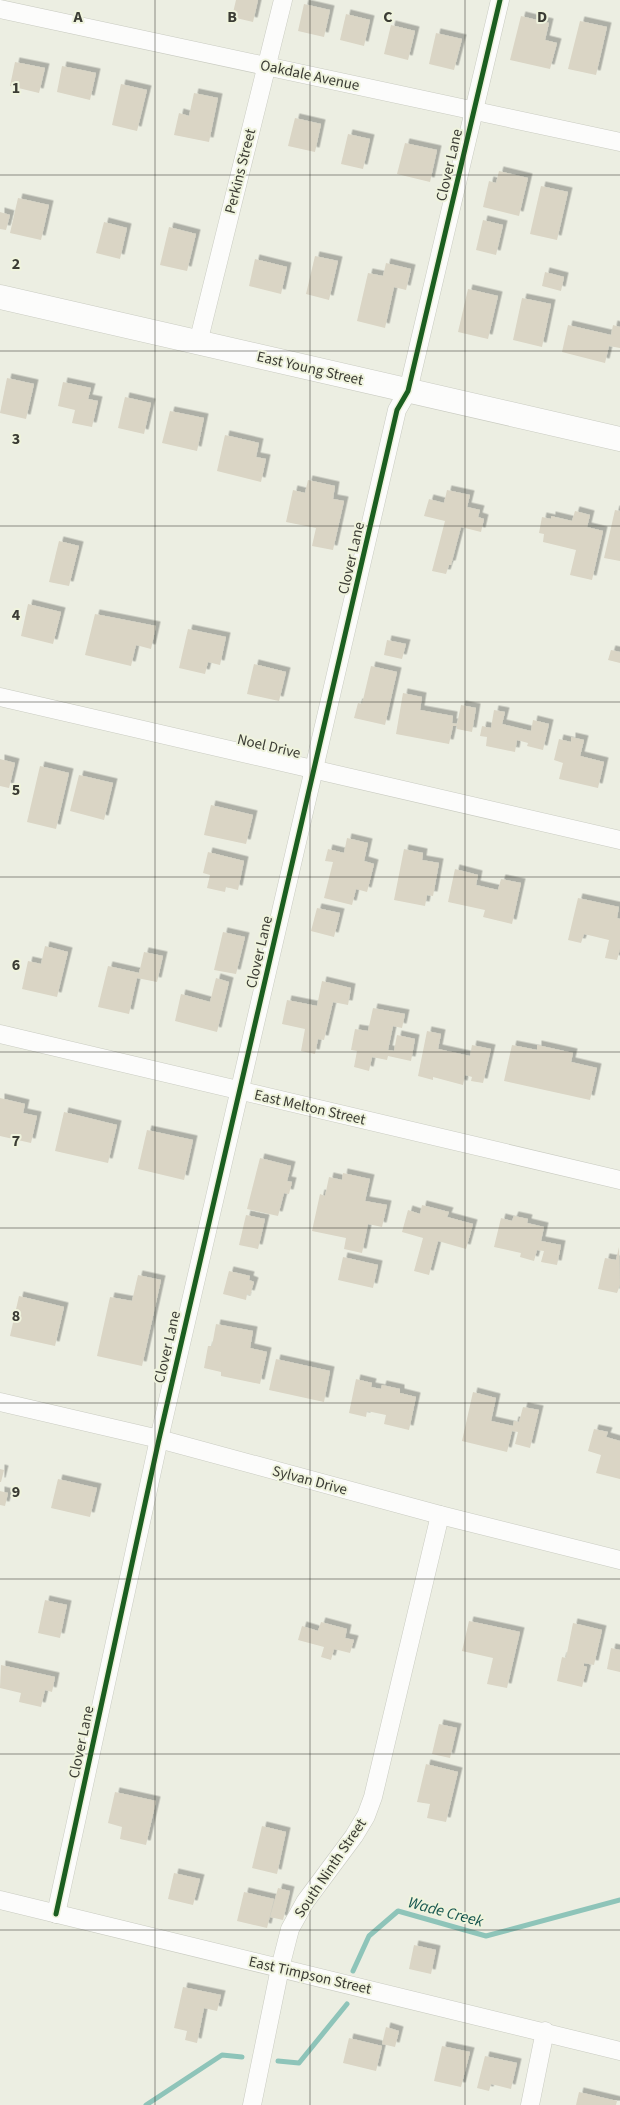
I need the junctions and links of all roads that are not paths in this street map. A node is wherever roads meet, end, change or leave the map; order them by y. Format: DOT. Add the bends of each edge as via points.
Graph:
graph roads {
  1 [pos="283,0"];
  2 [pos="500,0"];
  3 [pos="0,9"];
  4 [pos="265,66"];
  5 [pos="475,110"];
  6 [pos="620,142"];
  7 [pos="0,297"];
  8 [pos="198,343"];
  9 [pos="408,391"];
  10 [pos="620,439"];
  11 [pos="0,697"];
  12 [pos="315,770"];
  13 [pos="620,840"];
  14 [pos="0,1034"];
  15 [pos="240,1090"];
  16 [pos="620,1180"];
  17 [pos="0,1402"];
  18 [pos="159,1440"];
  19 [pos="440,1515"];
  20 [pos="620,1560"];
  21 [pos="0,1900"];
  22 [pos="56,1914"];
  23 [pos="280,1968"];
  24 [pos="546,2031"];
  25 [pos="620,2050"];
  26 [pos="252,2105"];
  27 [pos="530,2105"];
  1 -- 4 [label="street, Perkins Street"];
  2 -- 5 [label="street, Clover Lane"];
  3 -- 4 [label="street, Oakdale Avenue"];
  4 -- 5 [label="street, Oakdale Avenue"];
  4 -- 8 [label="street, Perkins Street"];
  5 -- 6 [label="street, Oakdale Avenue"];
  5 -- 9 [label="street, Clover Lane"];
  7 -- 8 [label="street, East Young Street"];
  8 -- 9 [label="street, East Young Street"];
  9 -- 10 [label="street, East Young Street"];
  9 -- 12 [label="street, Clover Lane" via="397,410"];
  11 -- 12 [label="street, Noel Drive"];
  12 -- 13 [label="street, Noel Drive"];
  12 -- 15 [label="street, Clover Lane"];
  14 -- 15 [label="street, East Melton Street"];
  15 -- 16 [label="street, East Melton Street"];
  15 -- 18 [label="street, Clover Lane"];
  17 -- 18 [label="street, Sylvan Drive"];
  18 -- 19 [label="street, Sylvan Drive"];
  18 -- 22 [label="street, Clover Lane"];
  19 -- 20 [label="street, Sylvan Drive"];
  19 -- 23 [label="street, South Ninth Street" via="373,1797 354,1836 297,1914"];
  21 -- 22 [label="street, East Timpson Street"];
  22 -- 23 [label="street, East Timpson Street"];
  23 -- 24 [label="street, East Timpson Street"];
  23 -- 26 [label="street, South Ninth Street"];
  24 -- 25 [label="street, East Timpson Street"];
  24 -- 27 [label="street"];
}
